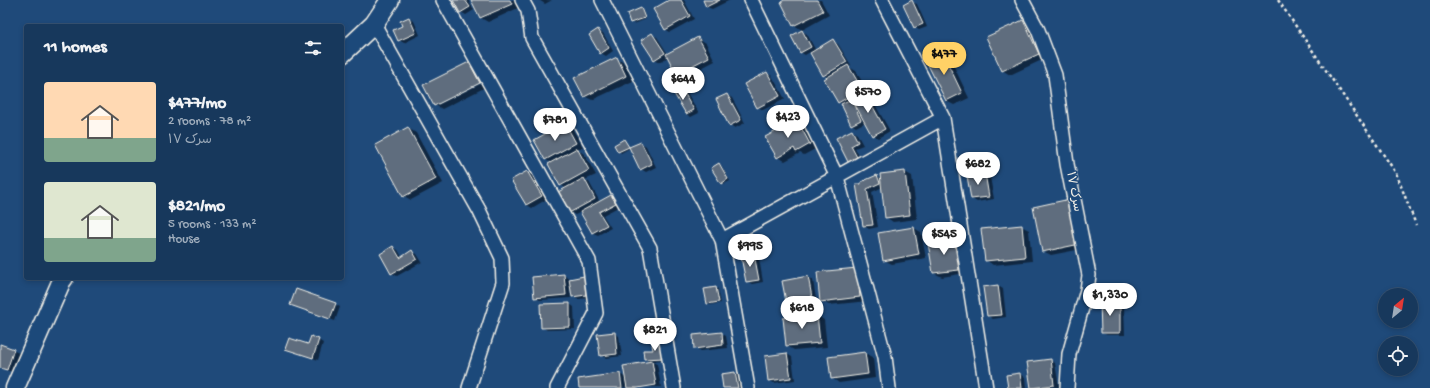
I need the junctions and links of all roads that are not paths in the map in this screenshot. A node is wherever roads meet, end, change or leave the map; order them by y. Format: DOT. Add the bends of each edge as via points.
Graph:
graph roads {
  1 [pos="390,0"];
  2 [pos="443,0"];
  3 [pos="522,0"];
  4 [pos="602,0"];
  5 [pos="751,0"];
  6 [pos="882,0"];
  7 [pos="1022,0"];
  8 [pos="374,24"];
  9 [pos="344,52"];
  10 [pos="943,118"];
  11 [pos="837,177"];
  12 [pos="722,240"];
  13 [pos="62,280"];
  14 [pos="15,388"];
  15 [pos="469,388"];
  16 [pos="557,388"];
  17 [pos="674,388"];
  18 [pos="748,388"];
  19 [pos="889,388"];
  20 [pos="986,388"];
  21 [pos="1067,388"];
  1 -- 8 [label="main road"];
  2 -- 16 [label="street" via="589,261 596,313"];
  3 -- 17 [label="street" via="528,11 532,38 650,248"];
  4 -- 12 [label="street"];
  5 -- 11 [label="street"];
  6 -- 10 [label="street"];
  7 -- 21 [label="street, سرک ۱۷" via="1038,30 1055,75 1067,164 1089,275 1069,354"];
  8 -- 9 [label="main road"];
  8 -- 15 [label="street" via="479,210 502,258 503,283"];
  10 -- 11 [label="street"];
  10 -- 20 [label="street"];
  11 -- 12 [label="street"];
  11 -- 19 [label="street" via="885,357"];
  12 -- 18 [label="street"];
  13 -- 14 [label="main road"];
}
